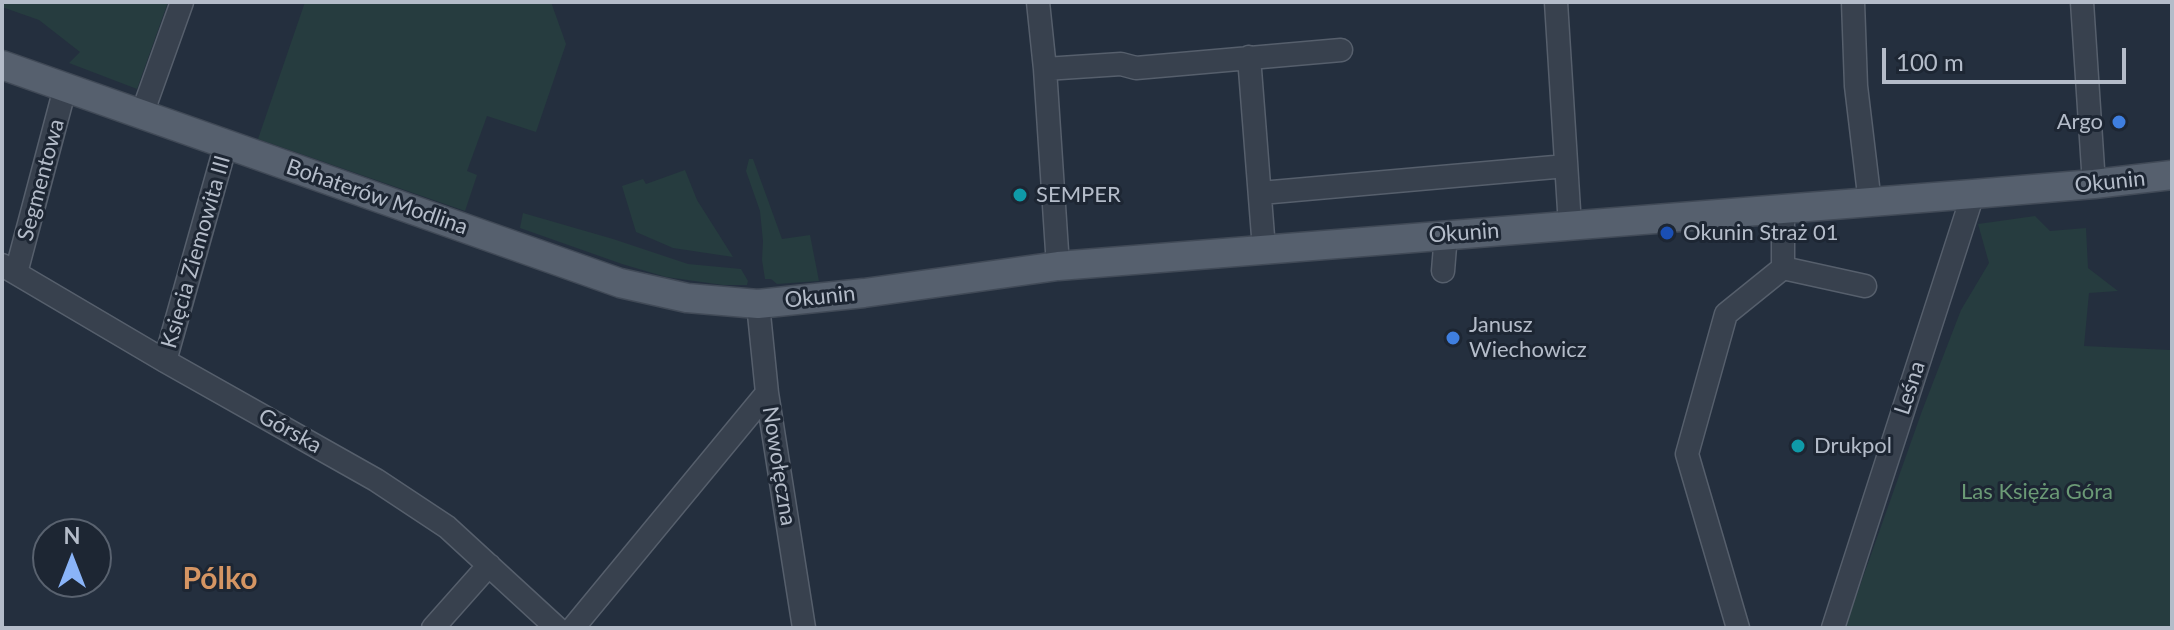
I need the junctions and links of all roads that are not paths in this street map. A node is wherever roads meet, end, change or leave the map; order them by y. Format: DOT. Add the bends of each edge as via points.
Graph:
graph roads {
  1 [pos="182,2"];
  2 [pos="1038,2"];
  3 [pos="1556,2"];
  4 [pos="1853,2"];
  5 [pos="2082,2"];
  6 [pos="1341,50"];
  7 [pos="1249,57"];
  8 [pos="2,65"];
  9 [pos="1045,69"];
  10 [pos="65,88"];
  11 [pos="142,114"];
  12 [pos="226,144"];
  13 [pos="1566,166"];
  14 [pos="2172,175"];
  15 [pos="2094,184"];
  16 [pos="1261,193"];
  17 [pos="1973,194"];
  18 [pos="1870,203"];
  19 [pos="1783,210"];
  20 [pos="1570,226"];
  21 [pos="1446,234"];
  22 [pos="1264,249"];
  23 [pos="1058,266"];
  24 [pos="1783,268"];
  25 [pos="9,269"];
  26 [pos="1443,271"];
  27 [pos="1865,286"];
  28 [pos="758,304"];
  29 [pos="165,361"];
  30 [pos="767,393"];
  31 [pos="489,565"];
  32 [pos="433,628"];
  33 [pos="557,628"];
  34 [pos="573,628"];
  35 [pos="804,628"];
  36 [pos="1738,628"];
  37 [pos="1833,628"];
  1 -- 11 [label="street"];
  2 -- 9 [label="street"];
  3 -- 13 [label="street"];
  4 -- 18 [label="street" via="1856,86"];
  5 -- 15 [label="street"];
  6 -- 7 [label="street"];
  7 -- 9 [label="street" via="1136,68 1121,64"];
  7 -- 16 [label="street"];
  8 -- 10 [label="main road, Bohaterów Modlina"];
  9 -- 23 [label="street"];
  10 -- 11 [label="main road, Bohaterów Modlina"];
  10 -- 25 [label="street, Segmentowa"];
  11 -- 12 [label="main road, Bohaterów Modlina"];
  12 -- 28 [label="main road, Bohaterów Modlina" via="620,283 687,298"];
  12 -- 29 [label="street, Księcia Ziemowita III"];
  13 -- 16 [label="street"];
  13 -- 20 [label="street"];
  14 -- 15 [label="main road, Okunin"];
  15 -- 17 [label="main road, Okunin"];
  16 -- 22 [label="street"];
  17 -- 18 [label="main road, Okunin"];
  17 -- 37 [label="street, Leśna"];
  18 -- 19 [label="main road, Okunin"];
  19 -- 20 [label="main road, Okunin"];
  19 -- 24 [label="street"];
  20 -- 21 [label="main road, Okunin"];
  21 -- 22 [label="main road, Okunin"];
  21 -- 26 [label="street"];
  22 -- 23 [label="main road, Okunin"];
  23 -- 28 [label="main road, Okunin"];
  24 -- 27 [label="street"];
  24 -- 36 [label="street" via="1726,314 1687,454"];
  25 -- 29 [label="street, Górska"];
  28 -- 30 [label="street, Nowołęczna"];
  29 -- 31 [label="street, Górska" via="376,480 447,527"];
  30 -- 34 [label="street"];
  30 -- 35 [label="street, Nowołęczna"];
  31 -- 32 [label="street"];
  31 -- 33 [label="street, Górska"];
}
